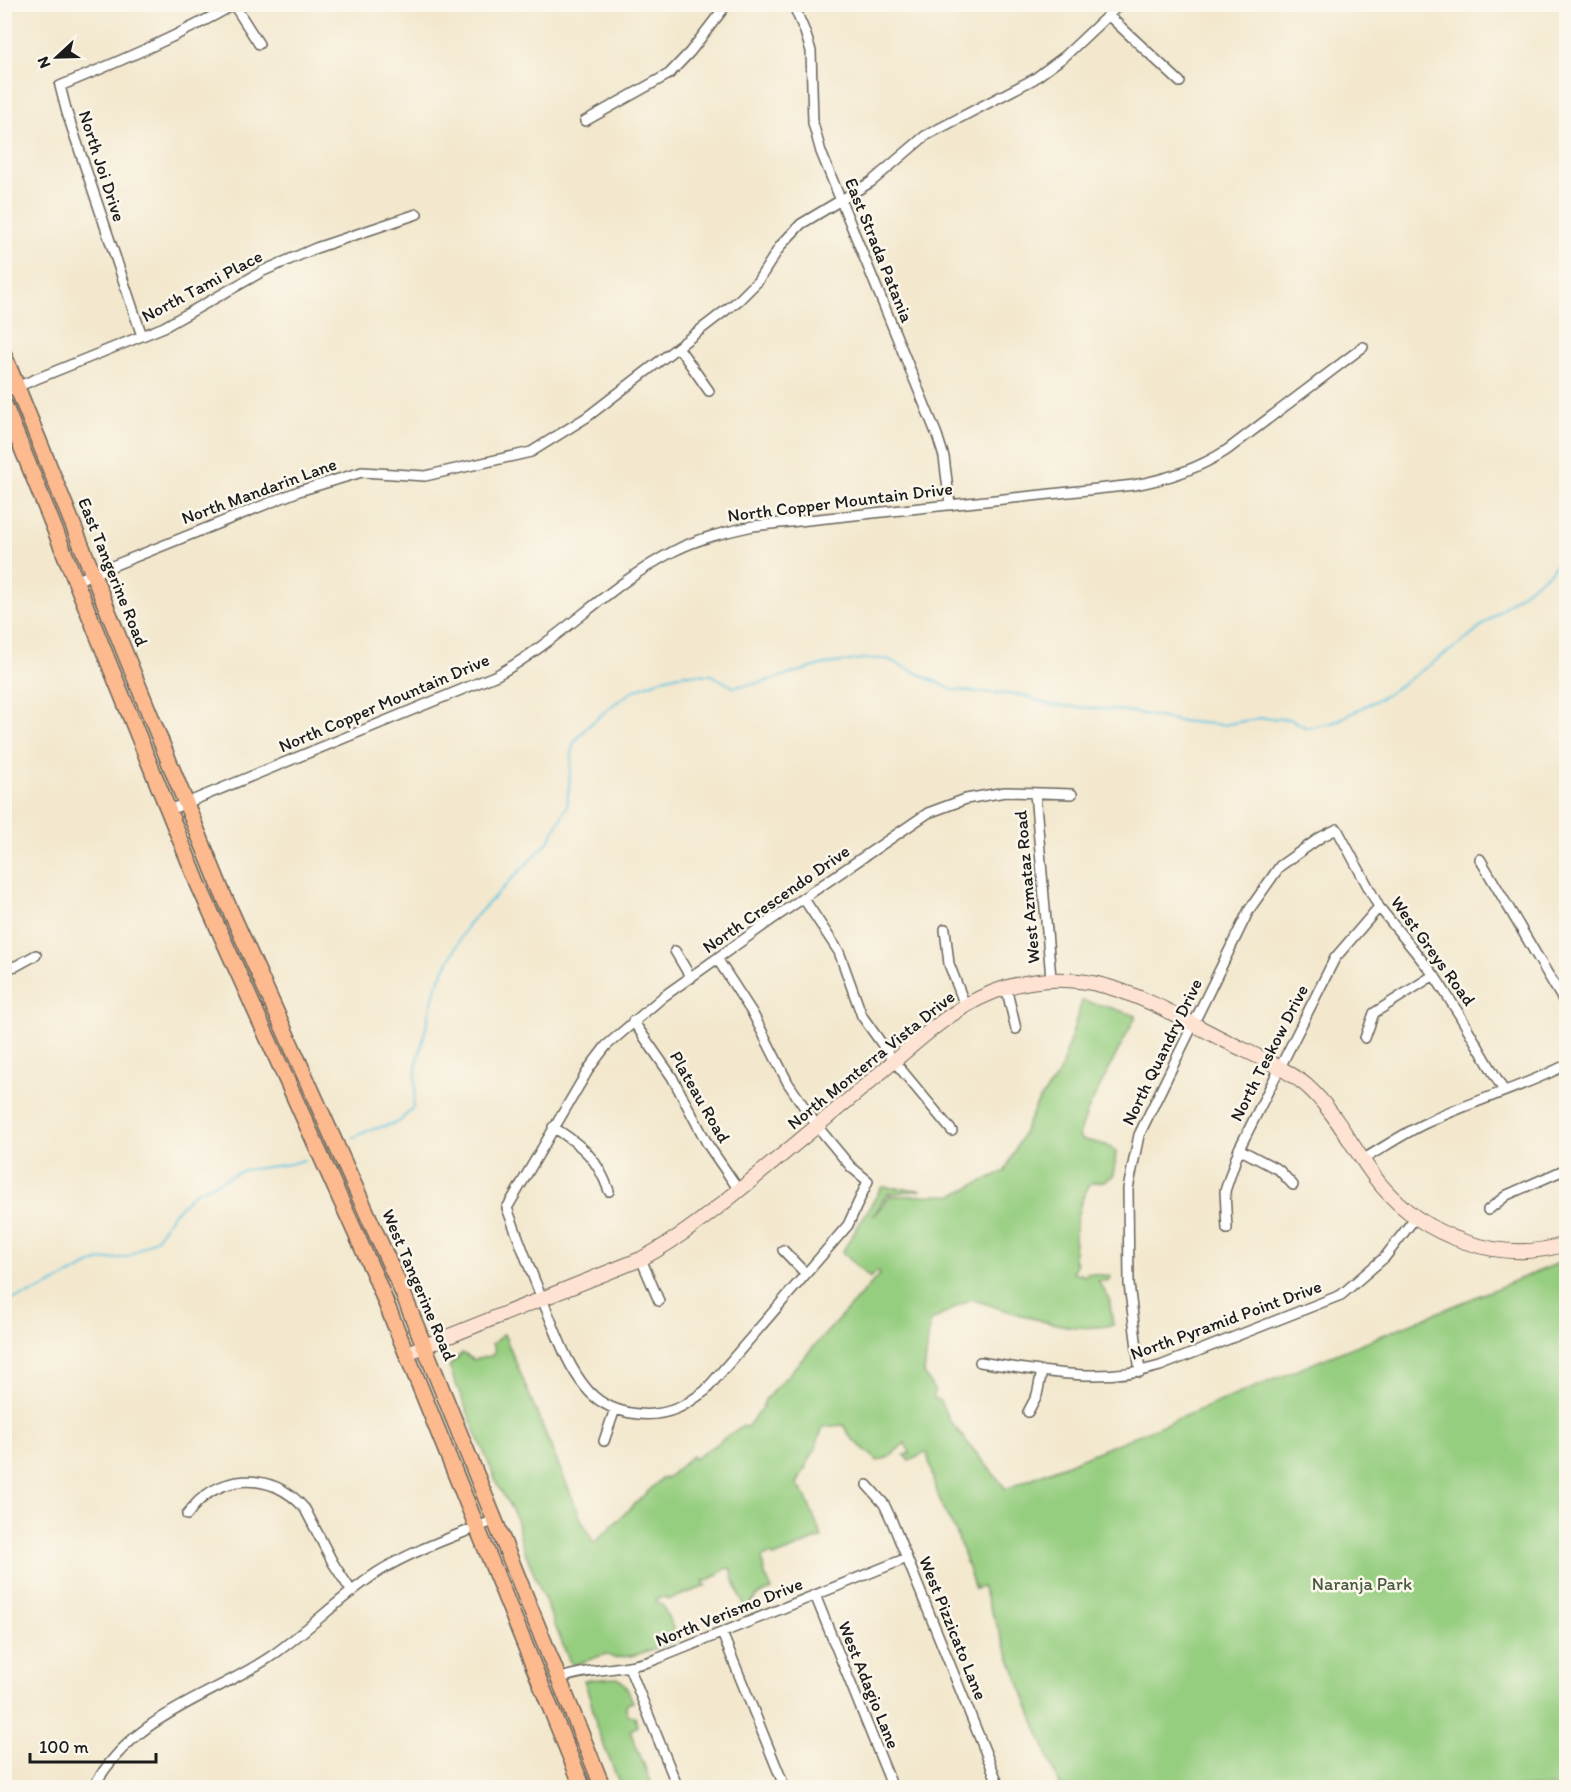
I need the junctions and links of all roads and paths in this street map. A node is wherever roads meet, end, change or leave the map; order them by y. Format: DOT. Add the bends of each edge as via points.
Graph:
graph roads {
  1 [pos="726,4"];
  2 [pos="793,4"];
  3 [pos="1120,4"];
  4 [pos="234,5"];
  5 [pos="1109,16"];
  6 [pos="259,44"];
  7 [pos="1180,82"];
  8 [pos="585,121"];
  9 [pos="840,201"];
  10 [pos="417,214"];
  11 [pos="142,336"];
  12 [pos="678,347"];
  13 [pos="1363,347"];
  14 [pos="4,355"];
  15 [pos="11,389"];
  16 [pos="709,391"];
  17 [pos="4,404"];
  18 [pos="950,505"];
  19 [pos="93,574"];
  20 [pos="75,581"];
  21 [pos="1035,793"];
  22 [pos="1072,794"];
  23 [pos="185,803"];
  24 [pos="167,811"];
  25 [pos="1336,829"];
  26 [pos="1480,859"];
  27 [pos="804,899"];
  28 [pos="1379,908"];
  29 [pos="945,929"];
  30 [pos="675,951"];
  31 [pos="36,955"];
  32 [pos="718,960"];
  33 [pos="4,968"];
  34 [pos="1434,975"];
  35 [pos="691,978"];
  36 [pos="1051,978"];
  37 [pos="1006,987"];
  38 [pos="965,1005"];
  39 [pos="1566,1005"];
  40 [pos="633,1021"];
  41 [pos="1193,1025"];
  42 [pos="1016,1029"];
  43 [pos="1365,1038"];
  44 [pos="894,1061"];
  45 [pos="1566,1065"];
  46 [pos="1279,1068"];
  47 [pos="1504,1091"];
  48 [pos="817,1126"];
  49 [pos="553,1127"];
  50 [pos="952,1131"];
  51 [pos="1239,1149"];
  52 [pos="1362,1160"];
  53 [pos="1566,1169"];
  54 [pos="1293,1185"];
  55 [pos="739,1190"];
  56 [pos="609,1191"];
  57 [pos="1488,1210"];
  58 [pos="1415,1218"];
  59 [pos="1227,1229"];
  60 [pos="1566,1244"];
  61 [pos="783,1250"];
  62 [pos="641,1259"];
  63 [pos="806,1274"];
  64 [pos="542,1299"];
  65 [pos="659,1301"];
  66 [pos="424,1346"];
  67 [pos="407,1353"];
  68 [pos="980,1362"];
  69 [pos="1042,1371"];
  70 [pos="1140,1372"];
  71 [pos="615,1409"];
  72 [pos="1028,1412"];
  73 [pos="604,1441"];
  74 [pos="867,1485"];
  75 [pos="187,1515"];
  76 [pos="495,1521"];
  77 [pos="478,1527"];
  78 [pos="907,1558"];
  79 [pos="352,1592"];
  80 [pos="815,1595"];
  81 [pos="722,1633"];
  82 [pos="629,1667"];
  83 [pos="559,1679"];
  84 [pos="93,1788"];
  85 [pos="584,1788"];
  86 [pos="603,1788"];
  87 [pos="678,1788"];
  88 [pos="785,1788"];
  89 [pos="893,1788"];
  90 [pos="1000,1788"];
  1 -- 8 [label="street" via="669,74"];
  2 -- 9 [label="street, East Strada Patania" via="811,51 815,132"];
  3 -- 5 [label="street, North Mandarin Lane"];
  4 -- 6 [label="street"];
  4 -- 11 [label="street, North Joi Drive" via="170,39 60,86"];
  5 -- 7 [label="street"];
  5 -- 9 [label="street, North Mandarin Lane" via="1034,79 925,136 883,174"];
  9 -- 12 [label="street, North Mandarin Lane" via="795,229 748,292"];
  9 -- 18 [label="street, East Strada Patania" via="937,435"];
  10 -- 11 [label="street, North Tami Place" via="357,232 277,264"];
  11 -- 15 [label="street, North Tami Place"];
  12 -- 16 [label="street"];
  12 -- 19 [label="street, North Mandarin Lane" via="587,417 531,452 425,476 363,472 333,480"];
  13 -- 18 [label="street, North Copper Mountain Drive" via="1227,450 1180,474 1134,485"];
  14 -- 15 [label="main road, East Tangerine Road"];
  15 -- 19 [label="main road, East Tangerine Road"];
  17 -- 20 [label="main road"];
  18 -- 23 [label="street, North Copper Mountain Drive" via="753,526 694,542 644,569 497,675"];
  19 -- 20 [label="street, North Mandarin Lane"];
  19 -- 23 [label="main road, East Tangerine Road"];
  20 -- 24 [label="main road"];
  21 -- 22 [label="street, North Crescendo Drive"];
  21 -- 27 [label="street, North Crescendo Drive" via="1005,792 976,797 928,813"];
  21 -- 36 [label="street, West Azmataz Road"];
  23 -- 24 [label="street, North Copper Mountain Drive"];
  23 -- 66 [label="main road, West Tangerine Road"];
  24 -- 67 [label="main road, West Tangerine Road"];
  25 -- 28 [label="street, West Greys Road"];
  25 -- 41 [label="street, North Quandry Drive" via="1280,866 1249,909"];
  26 -- 39 [label="street"];
  27 -- 32 [label="street, North Crescendo Drive"];
  27 -- 44 [label="street" via="839,952 862,1016"];
  28 -- 34 [label="street, West Greys Road"];
  28 -- 46 [label="street, North Teskow Drive" via="1335,958"];
  29 -- 38 [label="street" via="949,964"];
  30 -- 35 [label="street"];
  31 -- 33 [label="street"];
  32 -- 35 [label="street, North Crescendo Drive"];
  32 -- 48 [label="street"];
  34 -- 43 [label="street" via="1374,1013"];
  34 -- 47 [label="street, West Greys Road"];
  35 -- 40 [label="street, North Crescendo Drive"];
  36 -- 37 [label="street, North Monterra Vista Drive"];
  36 -- 41 [label="street, North Monterra Vista Drive" via="1113,987"];
  37 -- 38 [label="street, North Monterra Vista Drive"];
  37 -- 42 [label="street"];
  38 -- 44 [label="street, North Monterra Vista Drive"];
  40 -- 49 [label="street, North Crescendo Drive" via="590,1067"];
  40 -- 55 [label="street, Plateau Road" via="672,1077 708,1145"];
  41 -- 46 [label="street, North Monterra Vista Drive"];
  41 -- 70 [label="street, North Quandry Drive" via="1138,1135 1128,1189 1129,1284"];
  44 -- 48 [label="street, North Monterra Vista Drive"];
  44 -- 50 [label="street"];
  45 -- 47 [label="street"];
  46 -- 51 [label="street, North Teskow Drive"];
  46 -- 52 [label="street, North Monterra Vista Drive" via="1305,1084 1317,1097"];
  47 -- 52 [label="street" via="1425,1123"];
  48 -- 55 [label="street, North Monterra Vista Drive"];
  48 -- 63 [label="street" via="868,1181 848,1225"];
  49 -- 56 [label="street" via="579,1143 593,1158"];
  49 -- 64 [label="street, North Crescendo Drive" via="507,1208"];
  51 -- 54 [label="street" via="1279,1170"];
  51 -- 59 [label="street, North Teskow Drive" via="1225,1191"];
  52 -- 58 [label="street, North Monterra Vista Drive"];
  53 -- 57 [label="street" via="1507,1195"];
  55 -- 62 [label="street, North Monterra Vista Drive" via="694,1227"];
  58 -- 60 [label="street, North Monterra Vista Drive" via="1476,1246 1517,1251"];
  58 -- 70 [label="street, North Pyramid Point Drive" via="1385,1257 1341,1295"];
  61 -- 63 [label="street"];
  62 -- 64 [label="street, North Monterra Vista Drive"];
  62 -- 65 [label="street"];
  63 -- 71 [label="street" via="705,1391 690,1402 649,1414"];
  64 -- 66 [label="street, North Monterra Vista Drive"];
  64 -- 71 [label="street" via="573,1371 600,1401"];
  66 -- 67 [label="street, North Monterra Vista Drive"];
  66 -- 76 [label="main road, West Tangerine Road"];
  67 -- 77 [label="main road, West Tangerine Road"];
  68 -- 69 [label="street, North Pyramid Point Drive"];
  69 -- 70 [label="street, North Pyramid Point Drive" via="1107,1376"];
  69 -- 72 [label="street" via="1037,1395"];
  71 -- 73 [label="street"];
  74 -- 78 [label="street, West Pizzicato Lane" via="884,1504"];
  75 -- 79 [label="street" via="195,1502 226,1485 253,1481 280,1488 305,1509"];
  76 -- 77 [label="street"];
  76 -- 83 [label="main road, West Tangerine Road"];
  77 -- 79 [label="street" via="393,1564"];
  77 -- 85 [label="main road, West Tangerine Road"];
  78 -- 80 [label="street, North Verismo Drive"];
  78 -- 90 [label="street, West Pizzicato Lane"];
  79 -- 84 [label="street" via="270,1657 162,1716 124,1747"];
  80 -- 81 [label="street, North Verismo Drive"];
  80 -- 89 [label="street, West Adagio Lane"];
  81 -- 82 [label="street, North Verismo Drive"];
  81 -- 88 [label="street"];
  82 -- 83 [label="street, North Verismo Drive" via="582,1671"];
  82 -- 87 [label="street"];
  83 -- 86 [label="main road, West Tangerine Road"];
}
